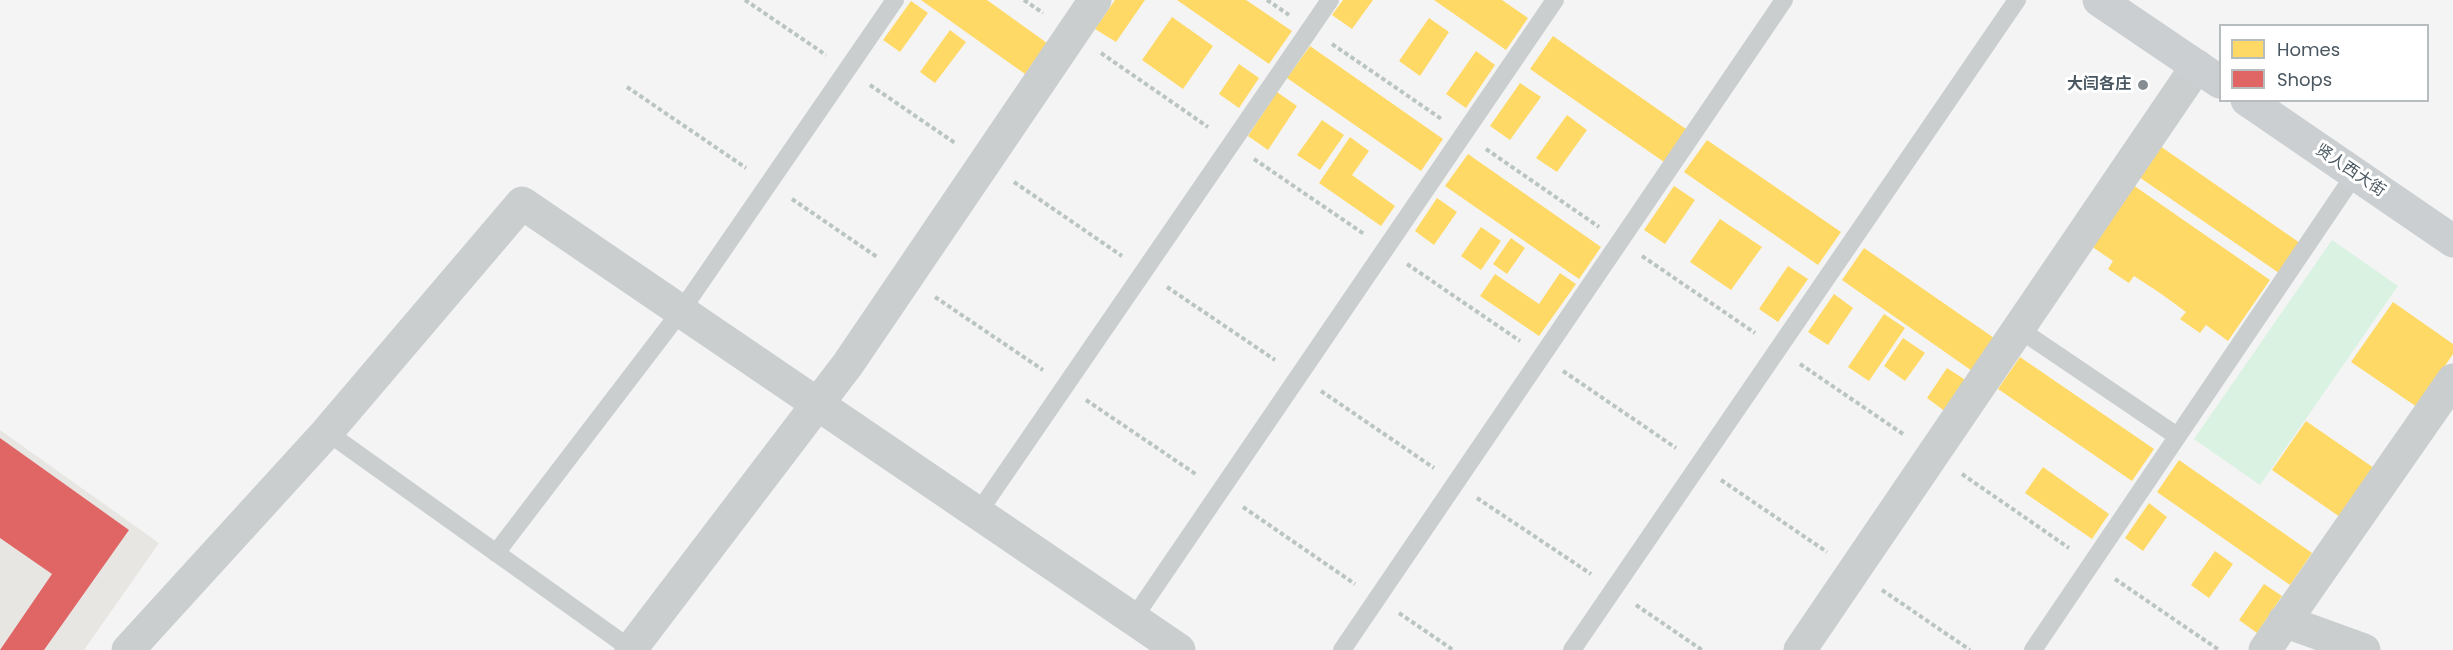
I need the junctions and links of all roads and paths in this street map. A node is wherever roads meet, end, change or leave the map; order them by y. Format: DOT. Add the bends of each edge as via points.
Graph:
graph roads {
  1 [pos="745,0"];
  2 [pos="895,0"];
  3 [pos="1024,0"];
  4 [pos="1095,0"];
  5 [pos="1267,0"];
  6 [pos="1330,0"];
  7 [pos="1555,0"];
  8 [pos="1784,0"];
  9 [pos="2017,0"];
  10 [pos="2099,0"];
  11 [pos="1310,29"];
  12 [pos="1072,33"];
  13 [pos="847,69"];
  14 [pos="2209,74"];
  15 [pos="2250,102"];
  16 [pos="1464,134"];
  17 [pos="1231,143"];
  18 [pos="985,163"];
  19 [pos="2355,174"];
  20 [pos="2453,241"];
  21 [pos="1620,242"];
  22 [pos="1385,249"];
  23 [pos="1144,271"];
  24 [pos="681,311"];
  25 [pos="2019,329"];
  26 [pos="1778,349"];
  27 [pos="1542,356"];
  28 [pos="1299,376"];
  29 [pos="2453,380"];
  30 [pos="818,404"];
  31 [pos="327,432"];
  32 [pos="2177,436"];
  33 [pos="1933,455"];
  34 [pos="1699,464"];
  35 [pos="1456,483"];
  36 [pos="978,513"];
  37 [pos="496,553"];
  38 [pos="2092,563"];
  39 [pos="1854,571"];
  40 [pos="1613,589"];
  41 [pos="1133,619"];
  42 [pos="2284,621"];
  43 [pos="631,649"];
  44 [pos="128,650"];
  45 [pos="1179,650"];
  46 [pos="1342,650"];
  47 [pos="1572,650"];
  48 [pos="1702,650"];
  49 [pos="1800,650"];
  50 [pos="1970,650"];
  51 [pos="2033,650"];
  52 [pos="2219,650"];
  53 [pos="2265,650"];
  54 [pos="2364,650"];
  1 -- 13 [label="path"];
  2 -- 13 [label="lane"];
  3 -- 12 [label="path"];
  4 -- 12 [label="street"];
  5 -- 11 [label="path"];
  6 -- 11 [label="lane"];
  7 -- 16 [label="lane"];
  8 -- 21 [label="lane"];
  9 -- 26 [label="lane"];
  10 -- 14 [label="street"];
  11 -- 16 [label="path"];
  11 -- 17 [label="lane"];
  12 -- 17 [label="path"];
  12 -- 18 [label="street"];
  13 -- 18 [label="path"];
  13 -- 24 [label="lane"];
  14 -- 25 [label="street"];
  15 -- 19 [label="street, 贤人西大街"];
  16 -- 21 [label="path"];
  16 -- 22 [label="lane"];
  17 -- 22 [label="path"];
  17 -- 23 [label="lane"];
  18 -- 23 [label="path"];
  18 -- 30 [label="street"];
  19 -- 20 [label="street, 贤人西大街"];
  19 -- 32 [label="lane"];
  21 -- 26 [label="path"];
  21 -- 27 [label="lane"];
  22 -- 27 [label="path"];
  22 -- 28 [label="lane"];
  23 -- 28 [label="path"];
  23 -- 36 [label="lane"];
  24 -- 30 [label="street"];
  24 -- 31 [label="street" via="522,203"];
  24 -- 37 [label="lane"];
  25 -- 32 [label="lane"];
  25 -- 33 [label="street"];
  26 -- 33 [label="path"];
  26 -- 34 [label="lane"];
  27 -- 34 [label="path"];
  27 -- 35 [label="lane"];
  28 -- 35 [label="path"];
  28 -- 41 [label="lane"];
  29 -- 42 [label="street"];
  30 -- 36 [label="street"];
  30 -- 43 [label="street"];
  31 -- 37 [label="lane"];
  31 -- 44 [label="street"];
  32 -- 38 [label="lane"];
  33 -- 38 [label="path"];
  33 -- 39 [label="street"];
  34 -- 39 [label="path"];
  34 -- 40 [label="lane"];
  35 -- 40 [label="path"];
  35 -- 46 [label="lane"];
  36 -- 41 [label="street"];
  37 -- 43 [label="lane"];
  38 -- 51 [label="lane"];
  38 -- 52 [label="path"];
  39 -- 49 [label="street"];
  39 -- 50 [label="path"];
  40 -- 47 [label="lane"];
  40 -- 48 [label="path"];
  41 -- 45 [label="street"];
  42 -- 53 [label="street"];
  42 -- 54 [label="street"];
}
